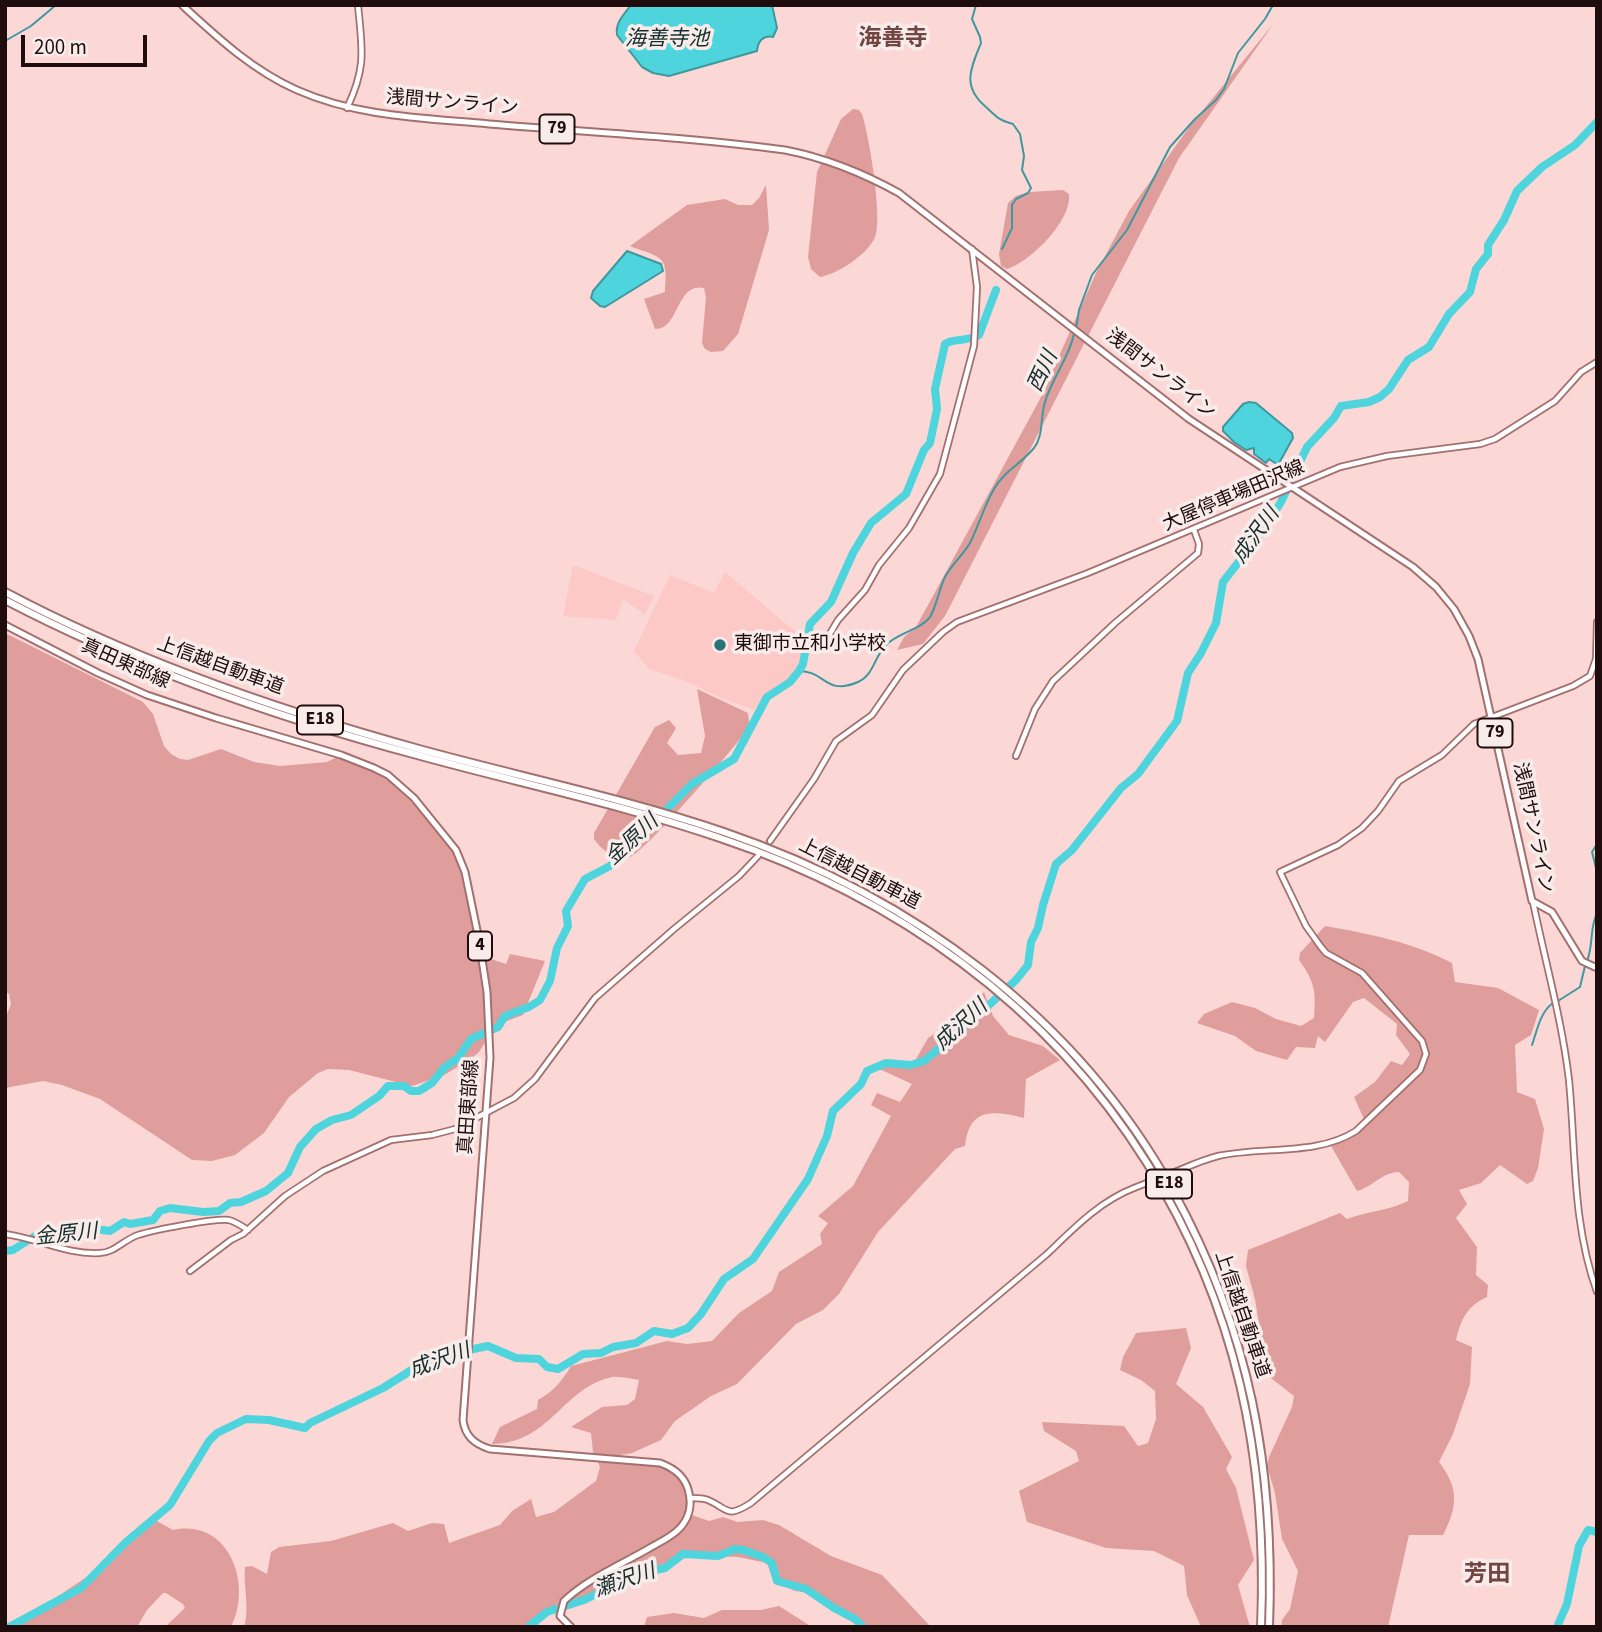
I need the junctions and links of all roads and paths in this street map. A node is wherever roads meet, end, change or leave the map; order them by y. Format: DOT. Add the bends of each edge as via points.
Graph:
graph roads {
  1 [pos="182,5"];
  2 [pos="358,5"];
  3 [pos="347,108"];
  4 [pos="972,249"];
  5 [pos="1597,362"];
  6 [pos="1287,486"];
  7 [pos="1194,530"];
  8 [pos="5,592"];
  9 [pos="5,600"];
  10 [pos="1597,622"];
  11 [pos="5,625"];
  12 [pos="822,647"];
  13 [pos="1491,716"];
  14 [pos="1016,756"];
  15 [pos="647,811"];
  16 [pos="770,841"];
  17 [pos="758,856"];
  18 [pos="1532,901"];
  19 [pos="1597,968"];
  20 [pos="486,1112"];
  21 [pos="248,1230"];
  22 [pos="5,1234"];
  23 [pos="190,1271"];
  24 [pos="1597,1292"];
  25 [pos="691,1498"];
  26 [pos="1266,1546"];
  27 [pos="571,1627"];
  28 [pos="1261,1627"];
  29 [pos="1269,1627"];
  1 -- 3 [label="main road, 浅間サンライン / 79" via="258,69 294,89"];
  2 -- 3 [label="street" via="362,63"];
  3 -- 4 [label="main road, 浅間サンライン / 79" via="802,153 852,169 899,193"];
  4 -- 6 [label="main road, 浅間サンライン / 79" via="1189,419"];
  4 -- 12 [label="street" via="977,287 974,338 936,482 909,528"];
  5 -- 6 [label="street, 大屋停車場田沢線" via="1581,372 1555,401 1496,439 1354,463"];
  6 -- 7 [label="street, 大屋停車場田沢線"];
  6 -- 13 [label="main road, 浅間サンライン / 79" via="1407,562 1440,592 1473,643"];
  7 -- 14 [label="street" via="1198,553 1052,681"];
  7 -- 16 [label="street, 大屋停車場田沢線" via="957,622 943,632 903,670 872,715 836,741"];
  8 -- 15 [label="highway, 上信越自動車道 / E18" via="109,642 271,704"];
  9 -- 15 [label="highway, 上信越自動車道 / E18" via="137,661 289,717 428,758"];
  10 -- 13 [label="street" via="1596,659 1590,676"];
  11 -- 20 [label="main road, 真田東部線 / 4" via="147,695 374,768 414,797 456,850 465,872 487,992 490,1058"];
  13 -- 18 [label="main road, 浅間サンライン / 79"];
  13 -- 25 [label="street, bridge" via="1474,724 1442,755 1399,781 1362,828 1280,872 1306,926 1326,953 1362,973 1422,1041 1426,1054 1420,1070 1345,1138 1219,1156 1107,1202 751,1503 728,1511"];
  15 -- 26 [label="highway, 上信越自動車道 / E18" via="775,858 913,927 985,975 1053,1031 1093,1075 1163,1174 1217,1284 1240,1350 1265,1479"];
  17 -- 20 [label="street" via="595,998 526,1088"];
  18 -- 19 [label="main road" via="1552,912 1583,961"];
  18 -- 24 [label="street, 浅間サンライン" via="1567,1067 1578,1219"];
  20 -- 21 [label="street" via="455,1129 384,1143 323,1171 288,1194"];
  20 -- 25 [label="main road, 真田東部線 / 4" via="465,1431 477,1444 501,1450 660,1463 683,1478"];
  21 -- 22 [label="street" via="226,1220 211,1222 136,1236 99,1254 68,1251"];
  21 -- 23 [label="street"];
  25 -- 27 [label="main road" via="689,1514 678,1531 564,1601 561,1615"];
  26 -- 28 [label="highway, 上信越自動車道 / E18"];
  26 -- 29 [label="highway, 上信越自動車道 / E18"];
}
